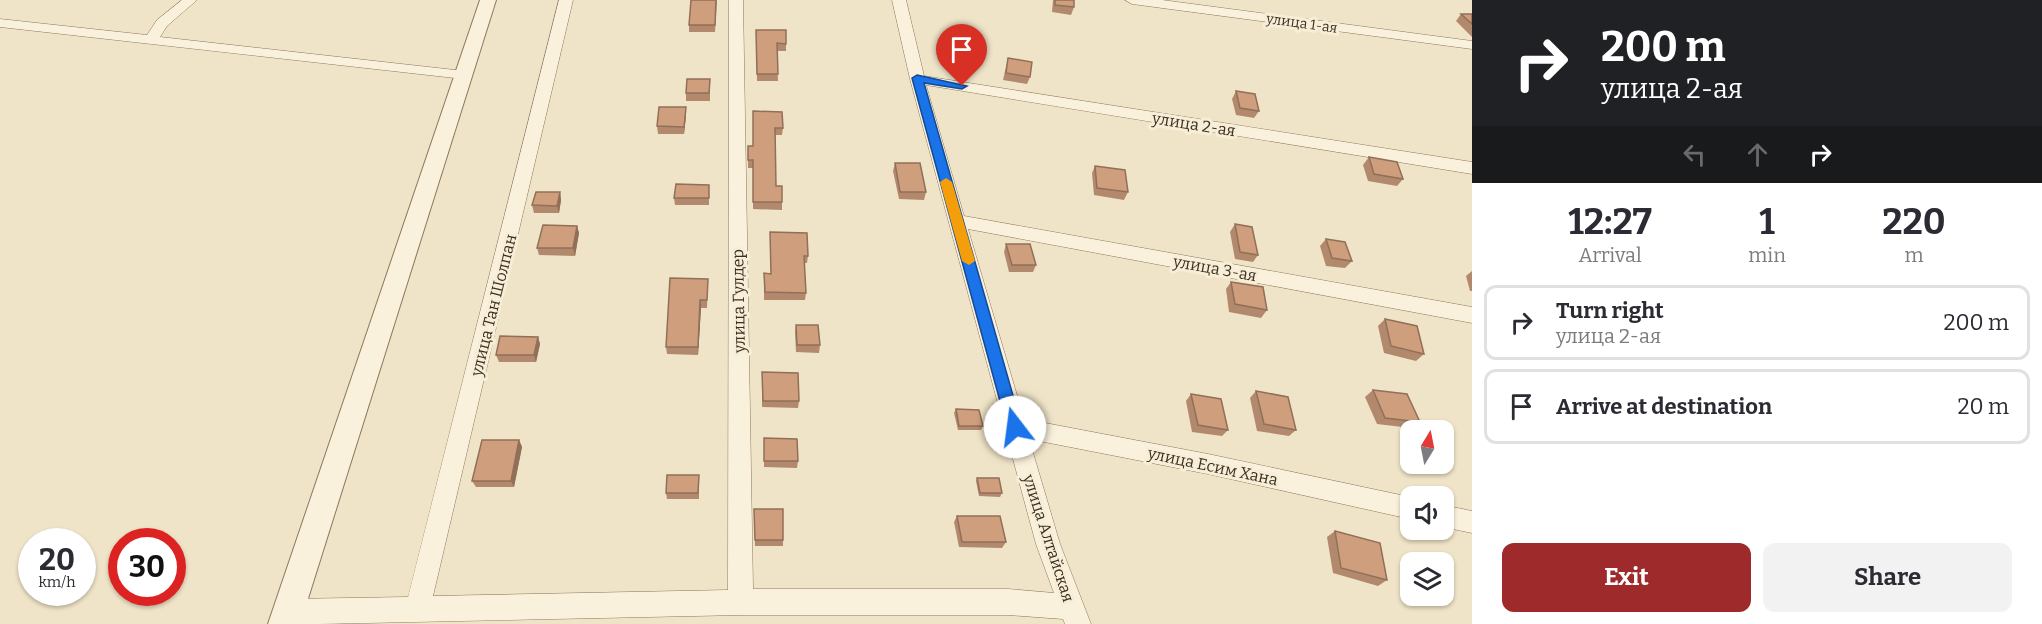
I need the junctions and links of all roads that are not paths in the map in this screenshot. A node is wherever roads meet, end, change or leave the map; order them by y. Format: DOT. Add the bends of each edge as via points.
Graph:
graph roads {
  1 [pos="190,0"];
  2 [pos="488,0"];
  3 [pos="566,0"];
  4 [pos="736,0"];
  5 [pos="899,0"];
  6 [pos="1132,0"];
  7 [pos="0,23"];
  8 [pos="151,40"];
  9 [pos="1472,45"];
  10 [pos="464,75"];
  11 [pos="917,78"];
  12 [pos="1472,168"];
  13 [pos="958,221"];
  14 [pos="1472,315"];
  15 [pos="1015,427"];
  16 [pos="1400,506"];
  17 [pos="1454,518"];
  18 [pos="1472,522"];
  19 [pos="741,602"];
  20 [pos="417,610"];
  21 [pos="1074,615"];
  22 [pos="286,618"];
  1 -- 8 [label="street" via="162,23"];
  2 -- 10 [label="street"];
  3 -- 20 [label="street, улица Тан Шолпан"];
  4 -- 19 [label="street, улица Гулдер"];
  5 -- 11 [label="street, улица Алтайская"];
  6 -- 9 [label="street, улица 1-ая"];
  7 -- 8 [label="street"];
  8 -- 10 [label="street"];
  10 -- 22 [label="street"];
  11 -- 12 [label="street, улица 2-ая"];
  11 -- 13 [label="street, улица Алтайская"];
  13 -- 14 [label="street, улица 3-ая"];
  13 -- 15 [label="street, улица Алтайская"];
  15 -- 16 [label="street, улица Есим Хана"];
  15 -- 21 [label="street, улица Алтайская" via="1048,544"];
  17 -- 18 [label="street"];
  19 -- 20 [label="street"];
  19 -- 21 [label="street" via="1008,602"];
  20 -- 22 [label="street"];
}
